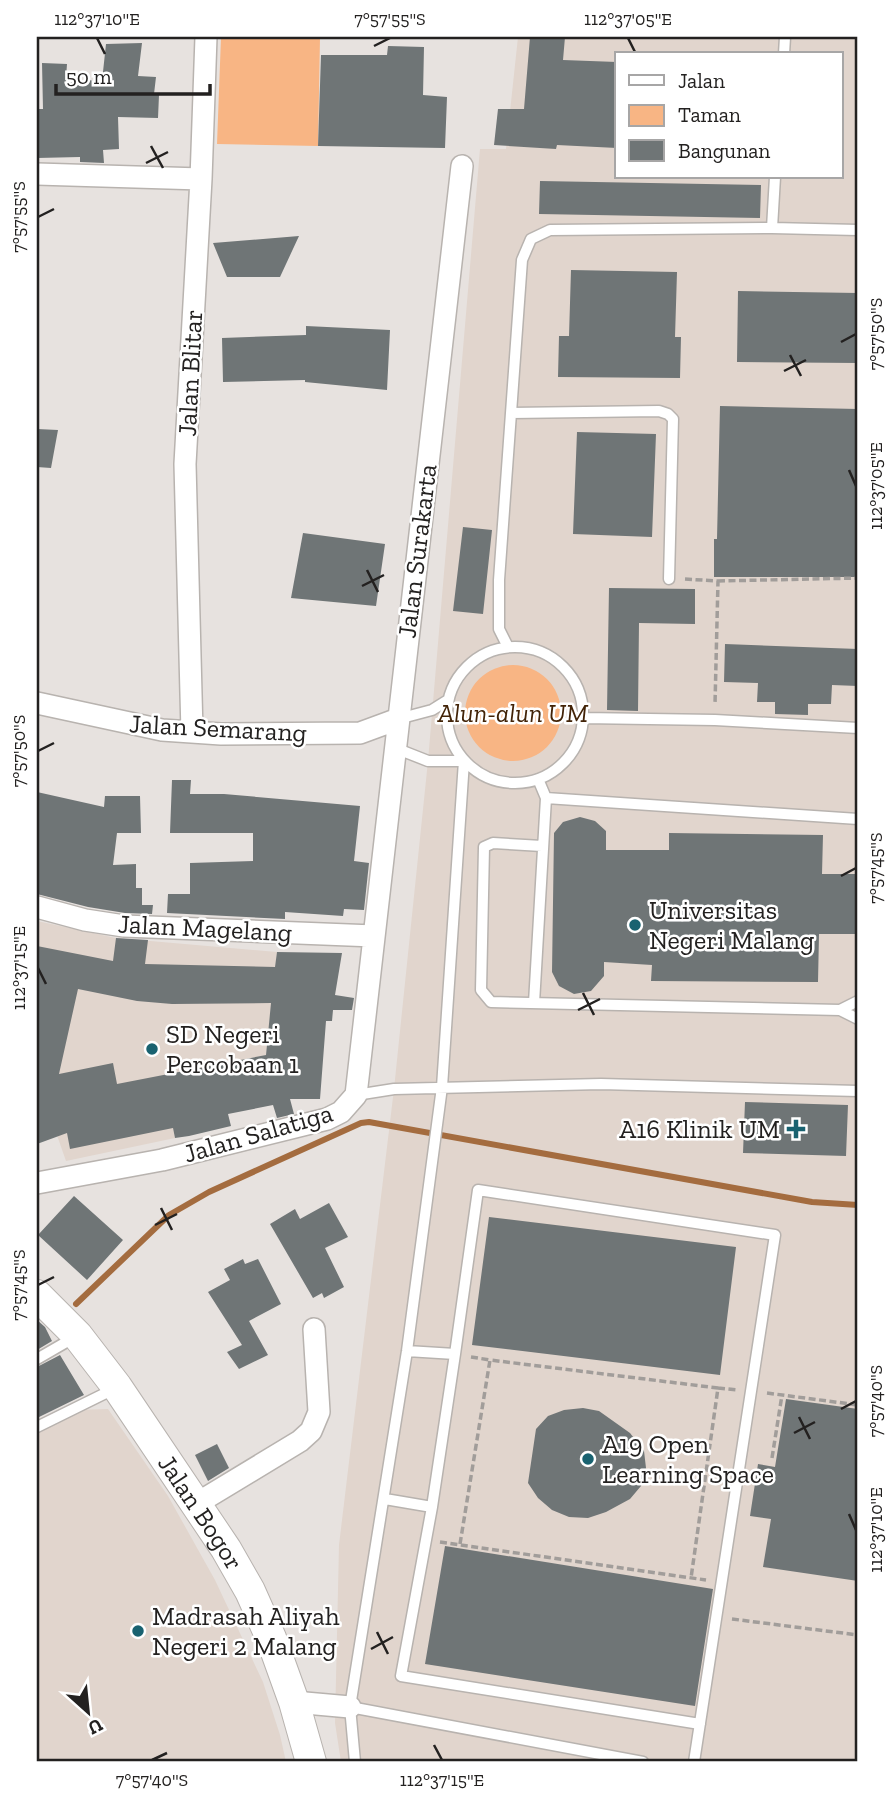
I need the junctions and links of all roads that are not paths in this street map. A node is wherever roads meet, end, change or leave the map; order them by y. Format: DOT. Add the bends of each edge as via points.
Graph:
graph roads {
  1 [pos="206,37"];
  2 [pos="462,166"];
  3 [pos="37,174"];
  4 [pos="201,178"];
  5 [pos="775,178"];
  6 [pos="772,228"];
  7 [pos="858,230"];
  8 [pos="512,413"];
  9 [pos="669,579"];
  10 [pos="508,647"];
  11 [pos="448,700"];
  12 [pos="37,703"];
  13 [pos="583,718"];
  14 [pos="398,719"];
  15 [pos="858,728"];
  16 [pos="192,732"];
  17 [pos="360,733"];
  18 [pos="395,748"];
  19 [pos="464,761"];
  20 [pos="538,779"];
  21 [pos="546,798"];
  22 [pos="858,819"];
  23 [pos="542,846"];
  24 [pos="37,907"];
  25 [pos="374,936"];
  26 [pos="858,1000"];
  27 [pos="534,1003"];
  28 [pos="840,1010"];
  29 [pos="858,1019"];
  30 [pos="442,1087"];
  31 [pos="858,1091"];
  32 [pos="356,1095"];
  33 [pos="37,1183"];
  34 [pos="37,1295"];
  35 [pos="314,1329"];
  36 [pos="77,1335"];
  37 [pos="407,1351"];
  38 [pos="455,1354"];
  39 [pos="37,1359"];
  40 [pos="117,1387"];
  41 [pos="37,1427"];
  42 [pos="384,1499"];
  43 [pos="196,1504"];
  44 [pos="432,1507"];
  45 [pos="294,1702"];
  46 [pos="350,1706"];
  47 [pos="700,1724"];
  48 [pos="311,1762"];
  49 [pos="355,1762"];
  50 [pos="643,1762"];
  51 [pos="694,1762"];
  1 -- 4 [label="street, Jalan Blitar"];
  2 -- 14 [label="street, Jalan Surakarta"];
  3 -- 4 [label="street"];
  4 -- 16 [label="street, Jalan Blitar" via="185,464"];
  5 -- 6 [label="lane"];
  6 -- 7 [label="lane"];
  6 -- 8 [label="lane" via="550,230 531,239 522,260"];
  8 -- 9 [label="lane" via="659,411 673,419"];
  8 -- 10 [label="lane" via="499,580 499,629"];
  10 -- 11 [label="lane" via="476,658 453,684"];
  10 -- 13 [label="lane" via="537,650 562,665 579,689"];
  11 -- 14 [label="lane, Jalan Semarang" via="432,710"];
  11 -- 19 [label="lane" via="450,739"];
  12 -- 16 [label="street, Jalan Semarang" via="118,722"];
  13 -- 15 [label="lane"];
  13 -- 20 [label="lane" via="569,755"];
  14 -- 17 [label="street, Jalan Semarang"];
  14 -- 18 [label="street, Jalan Surakarta"];
  16 -- 17 [label="street, Jalan Semarang"];
  17 -- 18 [label="street, Jalan Semarang"];
  18 -- 19 [label="lane, Jalan Semarang" via="428,761"];
  18 -- 25 [label="street, Jalan Surakarta"];
  19 -- 20 [label="lane" via="498,781"];
  19 -- 30 [label="lane"];
  20 -- 21 [label="lane"];
  21 -- 22 [label="lane"];
  21 -- 23 [label="lane"];
  23 -- 27 [label="lane"];
  23 -- 27 [label="lane" via="489,843 484,851 481,990 491,1002"];
  24 -- 25 [label="street, Jalan Magelang" via="124,926"];
  25 -- 32 [label="street, Jalan Salatiga"];
  26 -- 28 [label="lane"];
  27 -- 28 [label="lane"];
  28 -- 29 [label="lane"];
  30 -- 31 [label="lane" via="612,1084"];
  30 -- 32 [label="lane"];
  30 -- 37 [label="lane"];
  32 -- 33 [label="street, Jalan Salatiga" via="341,1112 327,1119 162,1160"];
  34 -- 36 [label="main road, Jalan Bogor"];
  35 -- 43 [label="street" via="319,1412 312,1431"];
  36 -- 39 [label="lane"];
  36 -- 40 [label="main road, Jalan Bogor"];
  37 -- 38 [label="lane"];
  37 -- 42 [label="lane"];
  38 -- 44 [label="lane"];
  38 -- 47 [label="lane" via="478,1191 775,1235"];
  40 -- 41 [label="lane"];
  40 -- 43 [label="main road, Jalan Bogor"];
  42 -- 44 [label="lane"];
  42 -- 46 [label="lane"];
  43 -- 45 [label="main road, Jalan Bogor" via="250,1591"];
  44 -- 47 [label="lane" via="401,1676"];
  45 -- 46 [label="street"];
  45 -- 48 [label="main road, Jalan Bogor"];
  46 -- 49 [label="lane"];
  46 -- 50 [label="lane"];
  47 -- 51 [label="lane"];
}
